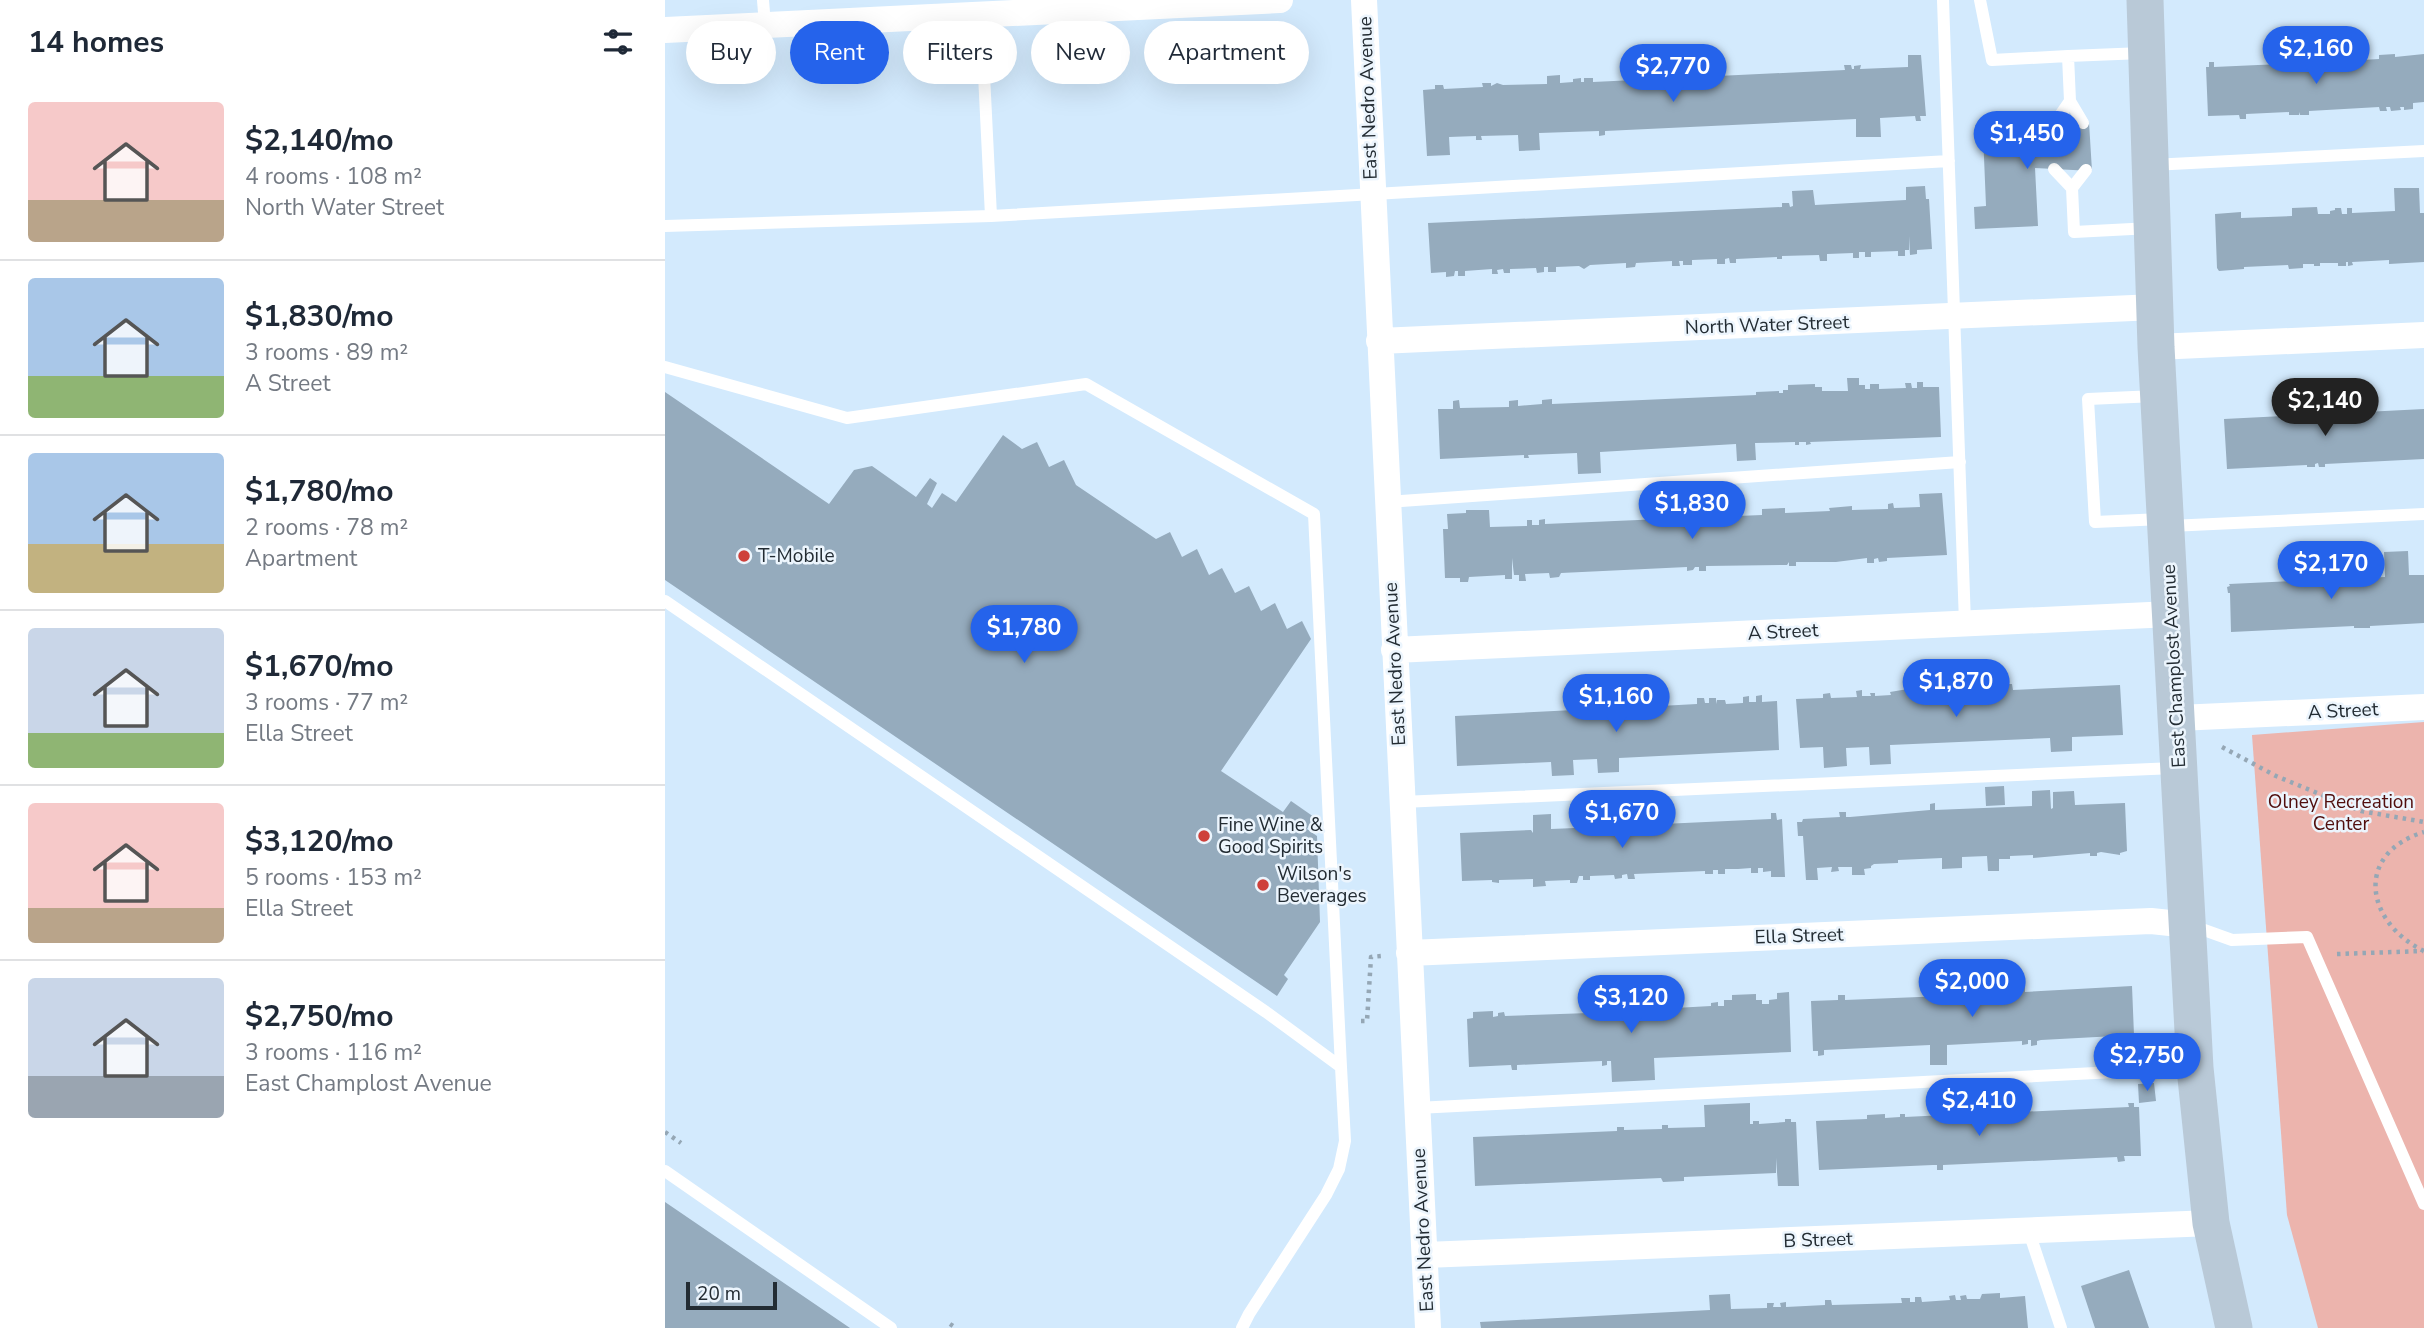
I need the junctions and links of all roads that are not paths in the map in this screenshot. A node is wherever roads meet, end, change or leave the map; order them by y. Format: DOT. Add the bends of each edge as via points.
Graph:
graph roads {
  1 [pos="1280,0"];
  2 [pos="1364,0"];
  3 [pos="1943,0"];
  4 [pos="1980,0"];
  5 [pos="2145,0"];
  6 [pos="1192,2"];
  7 [pos="764,12"];
  8 [pos="981,15"];
  9 [pos="665,30"];
  10 [pos="2147,53"];
  11 [pos="2068,56"];
  12 [pos="2070,101"];
  13 [pos="2077,124"];
  14 [pos="2052,127"];
  15 [pos="2424,151"];
  16 [pos="1949,161"];
  17 [pos="2152,165"];
  18 [pos="2055,169"];
  19 [pos="2072,170"];
  20 [pos="2086,170"];
  21 [pos="2071,188"];
  22 [pos="1372,194"];
  23 [pos="991,216"];
  24 [pos="665,226"];
  25 [pos="2153,228"];
  26 [pos="2155,307"];
  27 [pos="1955,317"];
  28 [pos="2424,335"];
  29 [pos="1379,341"];
  30 [pos="2156,347"];
  31 [pos="665,367"];
  32 [pos="2159,396"];
  33 [pos="1960,462"];
  34 [pos="1387,502"];
  35 [pos="2424,514"];
  36 [pos="2166,522"];
  37 [pos="665,601"];
  38 [pos="2171,614"];
  39 [pos="1965,623"];
  40 [pos="1394,650"];
  41 [pos="2424,707"];
  42 [pos="2178,719"];
  43 [pos="2180,768"];
  44 [pos="1402,802"];
  45 [pos="2189,925"];
  46 [pos="1409,953"];
  47 [pos="1341,1067"];
  48 [pos="2195,1068"];
  49 [pos="1417,1108"];
  50 [pos="665,1171"];
  51 [pos="2424,1204"];
  52 [pos="2211,1223"];
  53 [pos="2029,1232"];
  54 [pos="1425,1255"];
  55 [pos="891,1328"];
  56 [pos="1243,1328"];
  57 [pos="1428,1328"];
  58 [pos="2061,1328"];
  59 [pos="2234,1328"];
  1 -- 6 [label="street"];
  2 -- 22 [label="street, East Nedro Avenue"];
  3 -- 16 [label="lane"];
  4 -- 11 [label="lane" via="1992,60"];
  5 -- 10 [label="street, East Champlost Avenue"];
  6 -- 8 [label="street"];
  7 -- 8 [label="street"];
  7 -- 9 [label="street"];
  8 -- 23 [label="lane"];
  10 -- 11 [label="lane"];
  10 -- 17 [label="street, East Champlost Avenue"];
  11 -- 12 [label="lane"];
  12 -- 13 [label="lane"];
  12 -- 14 [label="lane"];
  15 -- 17 [label="lane"];
  16 -- 22 [label="lane"];
  16 -- 27 [label="lane"];
  17 -- 25 [label="street, East Champlost Avenue"];
  18 -- 21 [label="lane"];
  19 -- 21 [label="lane"];
  20 -- 21 [label="lane"];
  21 -- 25 [label="lane" via="2074,232"];
  22 -- 23 [label="lane"];
  22 -- 29 [label="street, East Nedro Avenue"];
  23 -- 24 [label="lane"];
  25 -- 26 [label="street, East Champlost Avenue"];
  26 -- 27 [label="street, North Water Street"];
  26 -- 30 [label="street, East Champlost Avenue"];
  27 -- 29 [label="street, North Water Street"];
  27 -- 33 [label="lane"];
  28 -- 30 [label="street"];
  29 -- 34 [label="street, East Nedro Avenue"];
  30 -- 32 [label="street, East Champlost Avenue"];
  31 -- 47 [label="lane" via="847,418 1086,384 1314,514"];
  32 -- 36 [label="street, East Champlost Avenue"];
  32 -- 36 [label="lane" via="2088,399 2095,522"];
  33 -- 34 [label="lane"];
  33 -- 39 [label="lane"];
  34 -- 40 [label="street, East Nedro Avenue"];
  35 -- 36 [label="lane"];
  36 -- 38 [label="street, East Champlost Avenue"];
  37 -- 47 [label="lane"];
  38 -- 39 [label="street, A Street"];
  38 -- 42 [label="street, East Champlost Avenue"];
  39 -- 40 [label="street, A Street"];
  40 -- 44 [label="street, East Nedro Avenue"];
  41 -- 42 [label="street, A Street"];
  42 -- 43 [label="street, East Champlost Avenue"];
  43 -- 44 [label="lane"];
  43 -- 45 [label="street, East Champlost Avenue"];
  44 -- 46 [label="street, East Nedro Avenue"];
  45 -- 46 [label="street, Ella Street" via="2151,921"];
  45 -- 48 [label="street, East Champlost Avenue"];
  45 -- 51 [label="lane" via="2232,940 2307,937"];
  46 -- 49 [label="street, East Nedro Avenue"];
  47 -- 56 [label="lane" via="1345,1141 1339,1169"];
  48 -- 49 [label="lane"];
  48 -- 52 [label="street, East Champlost Avenue"];
  49 -- 54 [label="street, East Nedro Avenue"];
  50 -- 55 [label="lane"];
  52 -- 53 [label="street, B Street"];
  52 -- 59 [label="street, East Champlost Avenue"];
  53 -- 54 [label="street, B Street"];
  53 -- 58 [label="lane"];
  54 -- 57 [label="street, East Nedro Avenue"];
}
